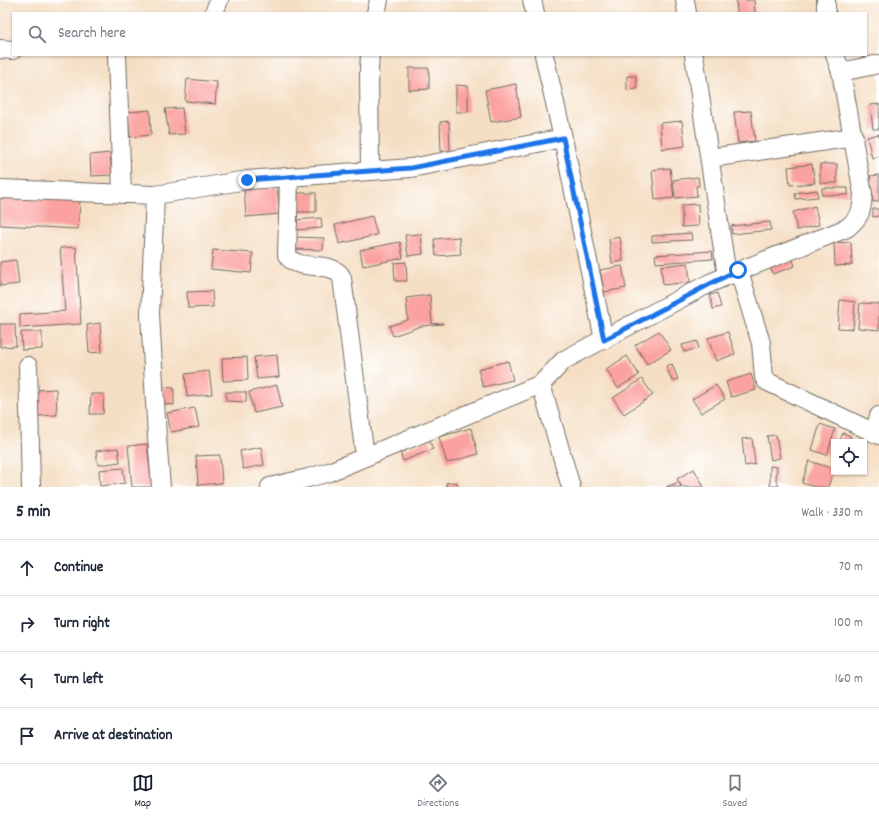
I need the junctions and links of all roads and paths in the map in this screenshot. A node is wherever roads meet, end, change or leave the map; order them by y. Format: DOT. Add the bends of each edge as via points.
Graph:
graph roads {
  1 [pos="219,0"];
  2 [pos="379,0"];
  3 [pos="532,0"];
  4 [pos="685,0"];
  5 [pos="826,0"];
  6 [pos="214,12"];
  7 [pos="376,12"];
  8 [pos="535,12"];
  9 [pos="687,12"];
  10 [pos="826,12"];
  11 [pos="0,49"];
  12 [pos="12,50"];
  13 [pos="117,56"];
  14 [pos="370,56"];
  15 [pos="544,56"];
  16 [pos="694,56"];
  17 [pos="838,63"];
  18 [pos="879,64"];
  19 [pos="854,137"];
  20 [pos="563,138"];
  21 [pos="710,158"];
  22 [pos="370,171"];
  23 [pos="288,178"];
  24 [pos="0,189"];
  25 [pos="122,194"];
  26 [pos="155,196"];
  27 [pos="733,273"];
  28 [pos="604,340"];
  29 [pos="28,366"];
  30 [pos="541,384"];
  31 [pos="879,416"];
  32 [pos="876,434"];
  33 [pos="365,456"];
  34 [pos="31,487"];
  35 [pos="161,487"];
  36 [pos="270,487"];
  37 [pos="571,487"];
  1 -- 6 [label="street"];
  2 -- 7 [label="street"];
  3 -- 8 [label="street"];
  4 -- 9 [label="street"];
  5 -- 10 [label="street"];
  11 -- 12 [label="street"];
  13 -- 25 [label="street"];
  14 -- 22 [label="street"];
  15 -- 20 [label="street"];
  16 -- 21 [label="street"];
  17 -- 18 [label="street"];
  17 -- 19 [label="street"];
  19 -- 21 [label="street"];
  19 -- 27 [label="street" via="863,194 862,208 857,220 848,228"];
  20 -- 22 [label="street" via="411,168"];
  20 -- 28 [label="street"];
  21 -- 27 [label="street"];
  22 -- 23 [label="street"];
  23 -- 26 [label="street" via="247,180"];
  23 -- 33 [label="street" via="287,255 296,263 334,269 342,278"];
  24 -- 25 [label="street"];
  25 -- 26 [label="street"];
  26 -- 35 [label="street" via="150,314"];
  27 -- 28 [label="street"];
  27 -- 32 [label="street" via="761,343 766,381"];
  28 -- 30 [label="street" via="564,360"];
  29 -- 34 [label="street"];
  30 -- 33 [label="street"];
  30 -- 37 [label="street"];
  31 -- 32 [label="street"];
  33 -- 36 [label="street" via="329,472"];
}
